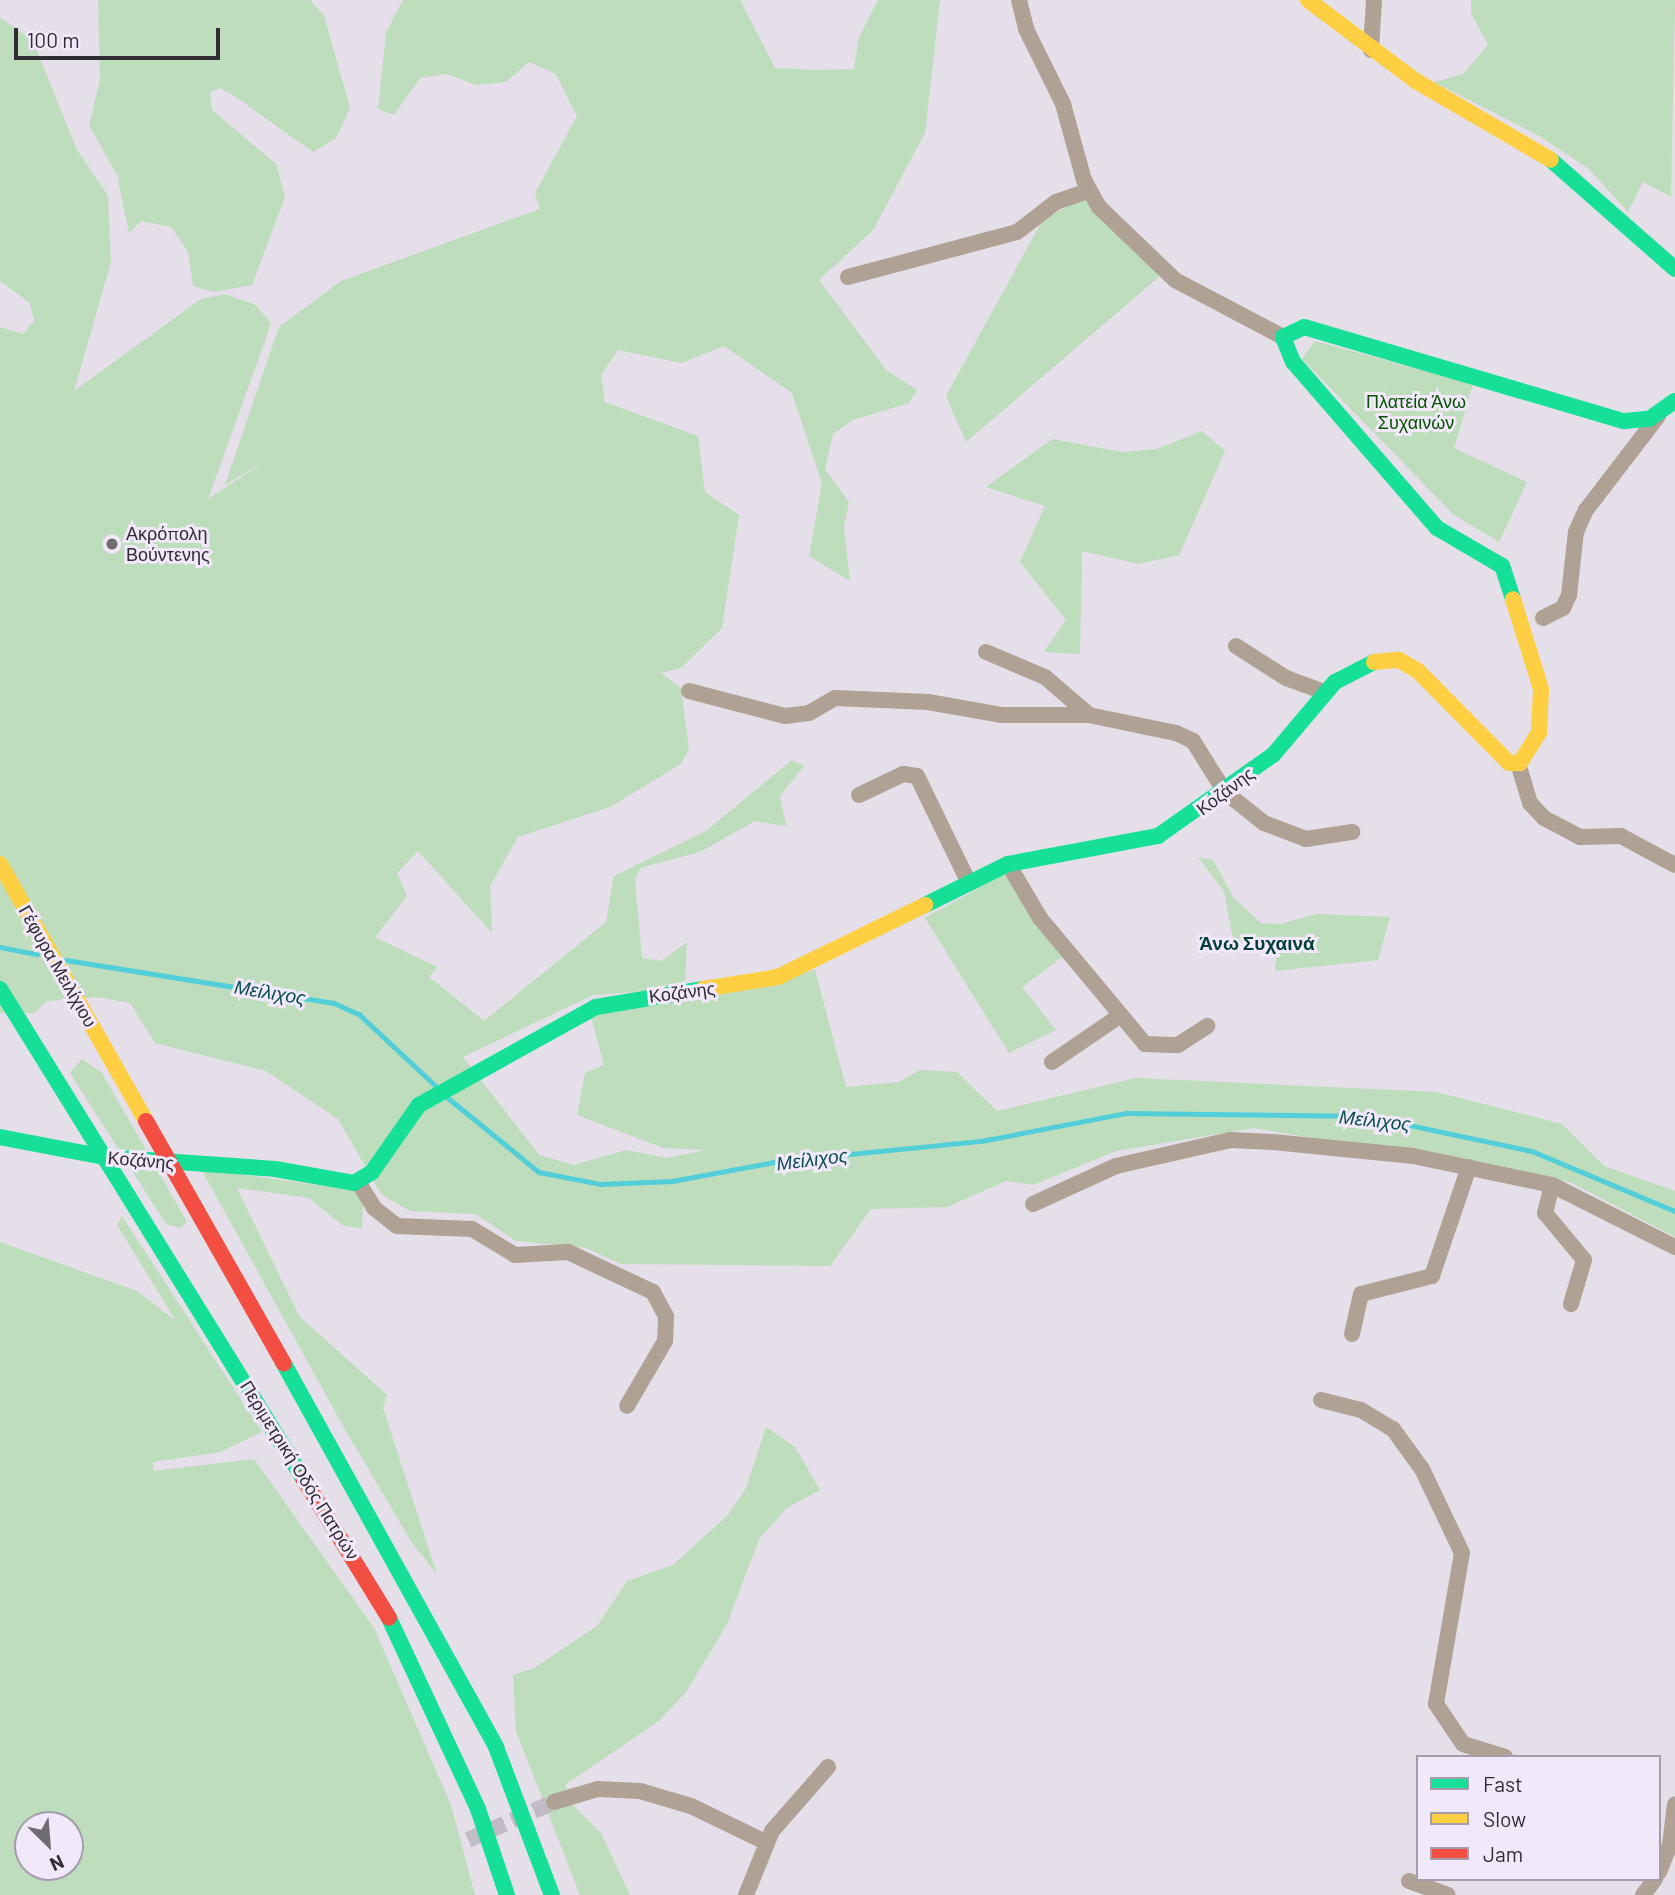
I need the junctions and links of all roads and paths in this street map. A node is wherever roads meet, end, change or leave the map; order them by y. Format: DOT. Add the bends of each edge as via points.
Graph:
graph roads {
  1 [pos="1019,0"];
  2 [pos="1308,0"];
  3 [pos="1374,0"];
  4 [pos="1371,50"];
  5 [pos="1088,191"];
  6 [pos="1675,269"];
  7 [pos="848,277"];
  8 [pos="1283,337"];
  9 [pos="1675,401"];
  10 [pos="1660,414"];
  11 [pos="1543,618"];
  12 [pos="1236,646"];
  13 [pos="986,652"];
  14 [pos="689,691"];
  15 [pos="1324,692"];
  16 [pos="1089,715"];
  17 [pos="1518,764"];
  18 [pos="1225,792"];
  19 [pos="859,795"];
  20 [pos="1352,832"];
  21 [pos="0,864"];
  22 [pos="1008,864"];
  23 [pos="1675,865"];
  24 [pos="969,883"];
  25 [pos="0,989"];
  26 [pos="1121,1015"];
  27 [pos="1206,1026"];
  28 [pos="1052,1062"];
  29 [pos="117,1068"];
  30 [pos="0,1137"];
  31 [pos="1469,1167"];
  32 [pos="358,1182"];
  33 [pos="1552,1185"];
  34 [pos="1033,1204"];
  35 [pos="1675,1247"];
  36 [pos="1571,1304"];
  37 [pos="1352,1334"];
  38 [pos="1321,1400"];
  39 [pos="627,1406"];
  40 [pos="1499,1755"];
  41 [pos="828,1767"];
  42 [pos="554,1802"];
  43 [pos="1669,1804"];
  44 [pos="765,1842"];
  45 [pos="1661,1868"];
  46 [pos="1409,1881"];
  47 [pos="507,1895"];
  48 [pos="552,1895"];
  49 [pos="746,1895"];
  50 [pos="1448,1895"];
  1 -- 5 [label="street" via="1026,29 1063,104"];
  2 -- 4 [label="main road"];
  3 -- 4 [label="street"];
  4 -- 6 [label="main road" via="1566,169 1637,243"];
  5 -- 7 [label="street" via="1056,202 1017,232"];
  5 -- 8 [label="street" via="1175,280"];
  8 -- 10 [label="main road" via="1304,327 1624,421"];
  8 -- 17 [label="main road" via="1293,362 1437,528 1490,554 1502,566 1541,689 1537,739"];
  9 -- 10 [label="main road"];
  10 -- 11 [label="street" via="1586,510 1576,532 1569,595 1563,608"];
  12 -- 15 [label="street" via="1286,678"];
  13 -- 16 [label="street" via="1045,677"];
  14 -- 16 [label="street" via="785,716 808,714 835,698 937,703 1014,716"];
  15 -- 17 [label="main road, Κοζάνης" via="1372,661 1404,661 1443,691 1507,761"];
  15 -- 18 [label="main road, Κοζάνης" via="1278,750"];
  16 -- 18 [label="street" via="1193,741"];
  17 -- 23 [label="street" via="1530,803 1544,818 1580,837 1621,836"];
  18 -- 20 [label="street" via="1290,835 1320,839"];
  18 -- 22 [label="main road, Κοζάνης" via="1153,838 1037,854"];
  19 -- 24 [label="street" via="903,774 917,776"];
  21 -- 29 [label="main road, Γέφυρα Μειλίχιου"];
  22 -- 24 [label="main road, Κοζάνης"];
  22 -- 26 [label="street" via="1040,918"];
  24 -- 32 [label="main road, Κοζάνης" via="778,977 596,1007 466,1076 410,1112 377,1166"];
  25 -- 47 [label="main road, Περιμετρική Οδός Πατρών" via="393,1622 478,1809"];
  26 -- 27 [label="street" via="1145,1044 1164,1048"];
  26 -- 28 [label="street"];
  29 -- 48 [label="main road, Περιμετρική Οδός Πατρών" via="476,1706"];
  30 -- 32 [label="main road, Κοζάνης" via="106,1157"];
  31 -- 33 [label="street"];
  31 -- 34 [label="street" via="1230,1140 1116,1166"];
  31 -- 37 [label="street" via="1432,1276 1361,1294"];
  32 -- 39 [label="street" via="380,1215 397,1226 465,1227 515,1255 568,1252 653,1292 666,1316 665,1341"];
  33 -- 35 [label="street"];
  33 -- 36 [label="street" via="1545,1213 1584,1260"];
  38 -- 40 [label="street" via="1361,1410 1393,1429 1422,1469 1462,1553 1436,1704 1464,1744"];
  41 -- 44 [label="street"];
  42 -- 44 [label="street" via="598,1789 640,1791 691,1807"];
  43 -- 45 [label="street" via="1671,1846"];
  44 -- 49 [label="street"];
  46 -- 50 [label="street"];
}
